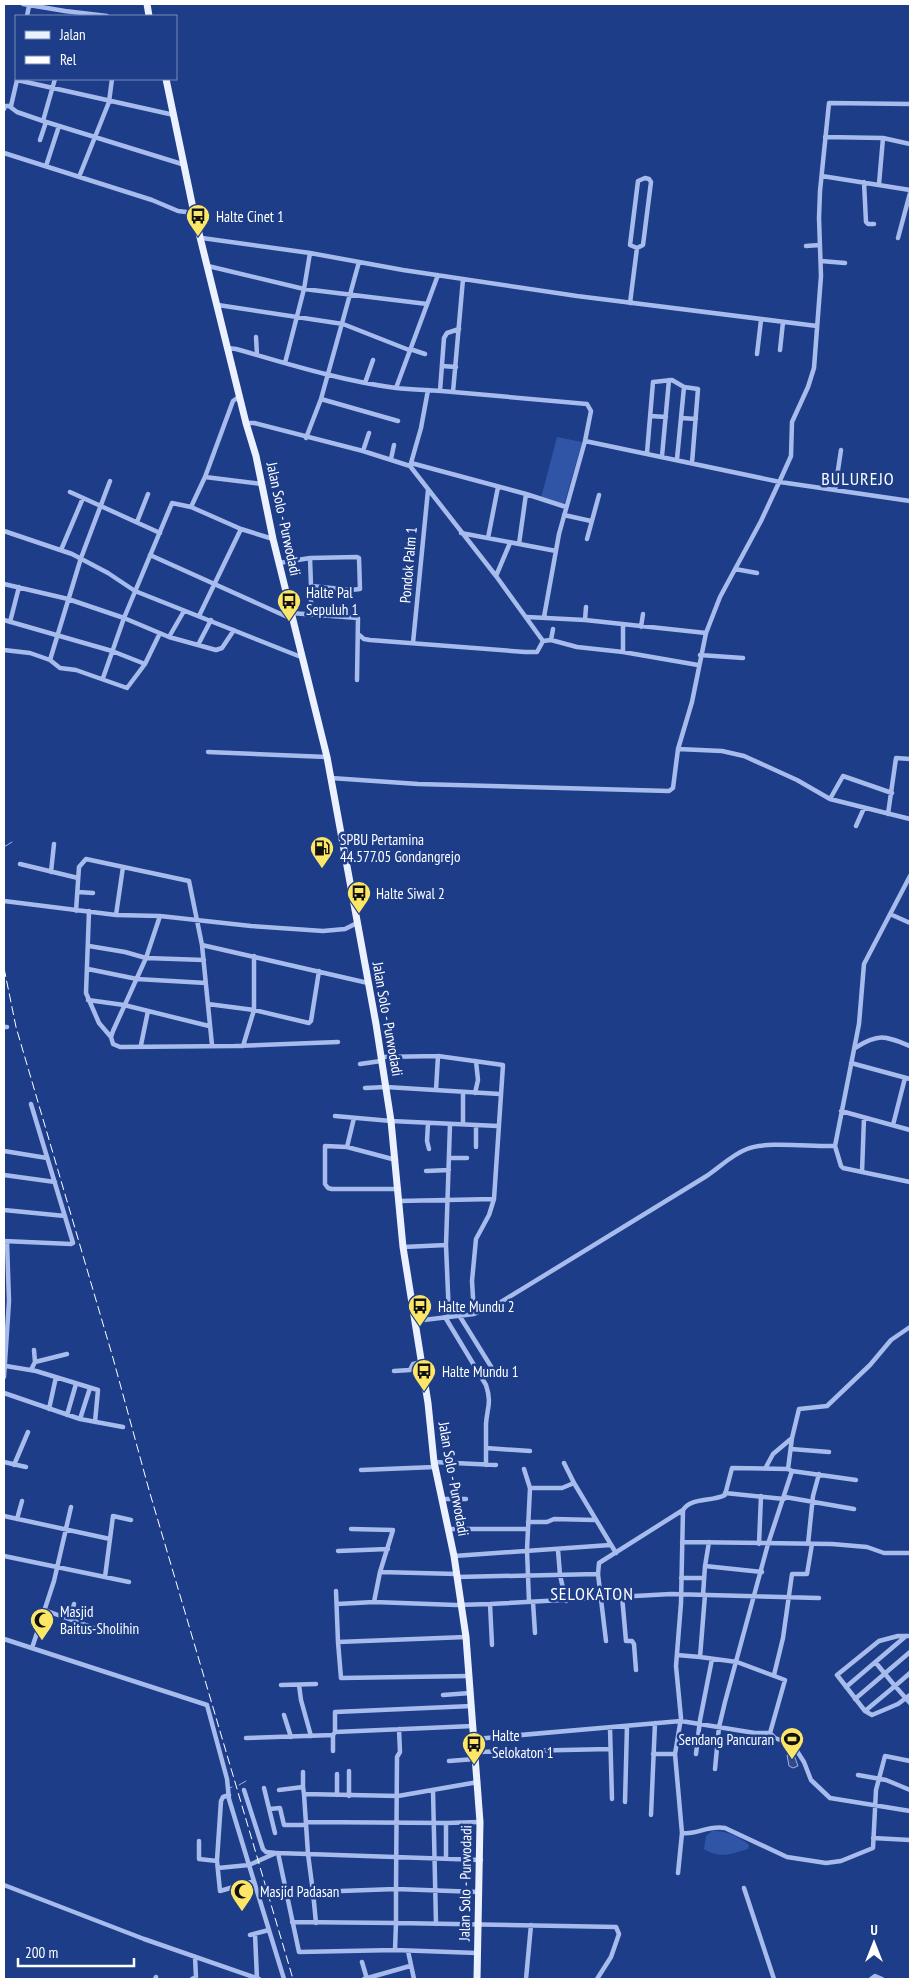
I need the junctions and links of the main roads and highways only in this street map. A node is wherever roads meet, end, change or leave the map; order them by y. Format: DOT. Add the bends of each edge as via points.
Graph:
graph roads {
  1 [pos="166,80"];
  2 [pos="477,1979"];
  1 -- 2 [label="main road, Jalan Solo - Purwodadi" via="194,213 256,456 272,539 327,757 386,1087 403,1247 428,1403 434,1465 454,1556 470,1676 481,1860"];
}
